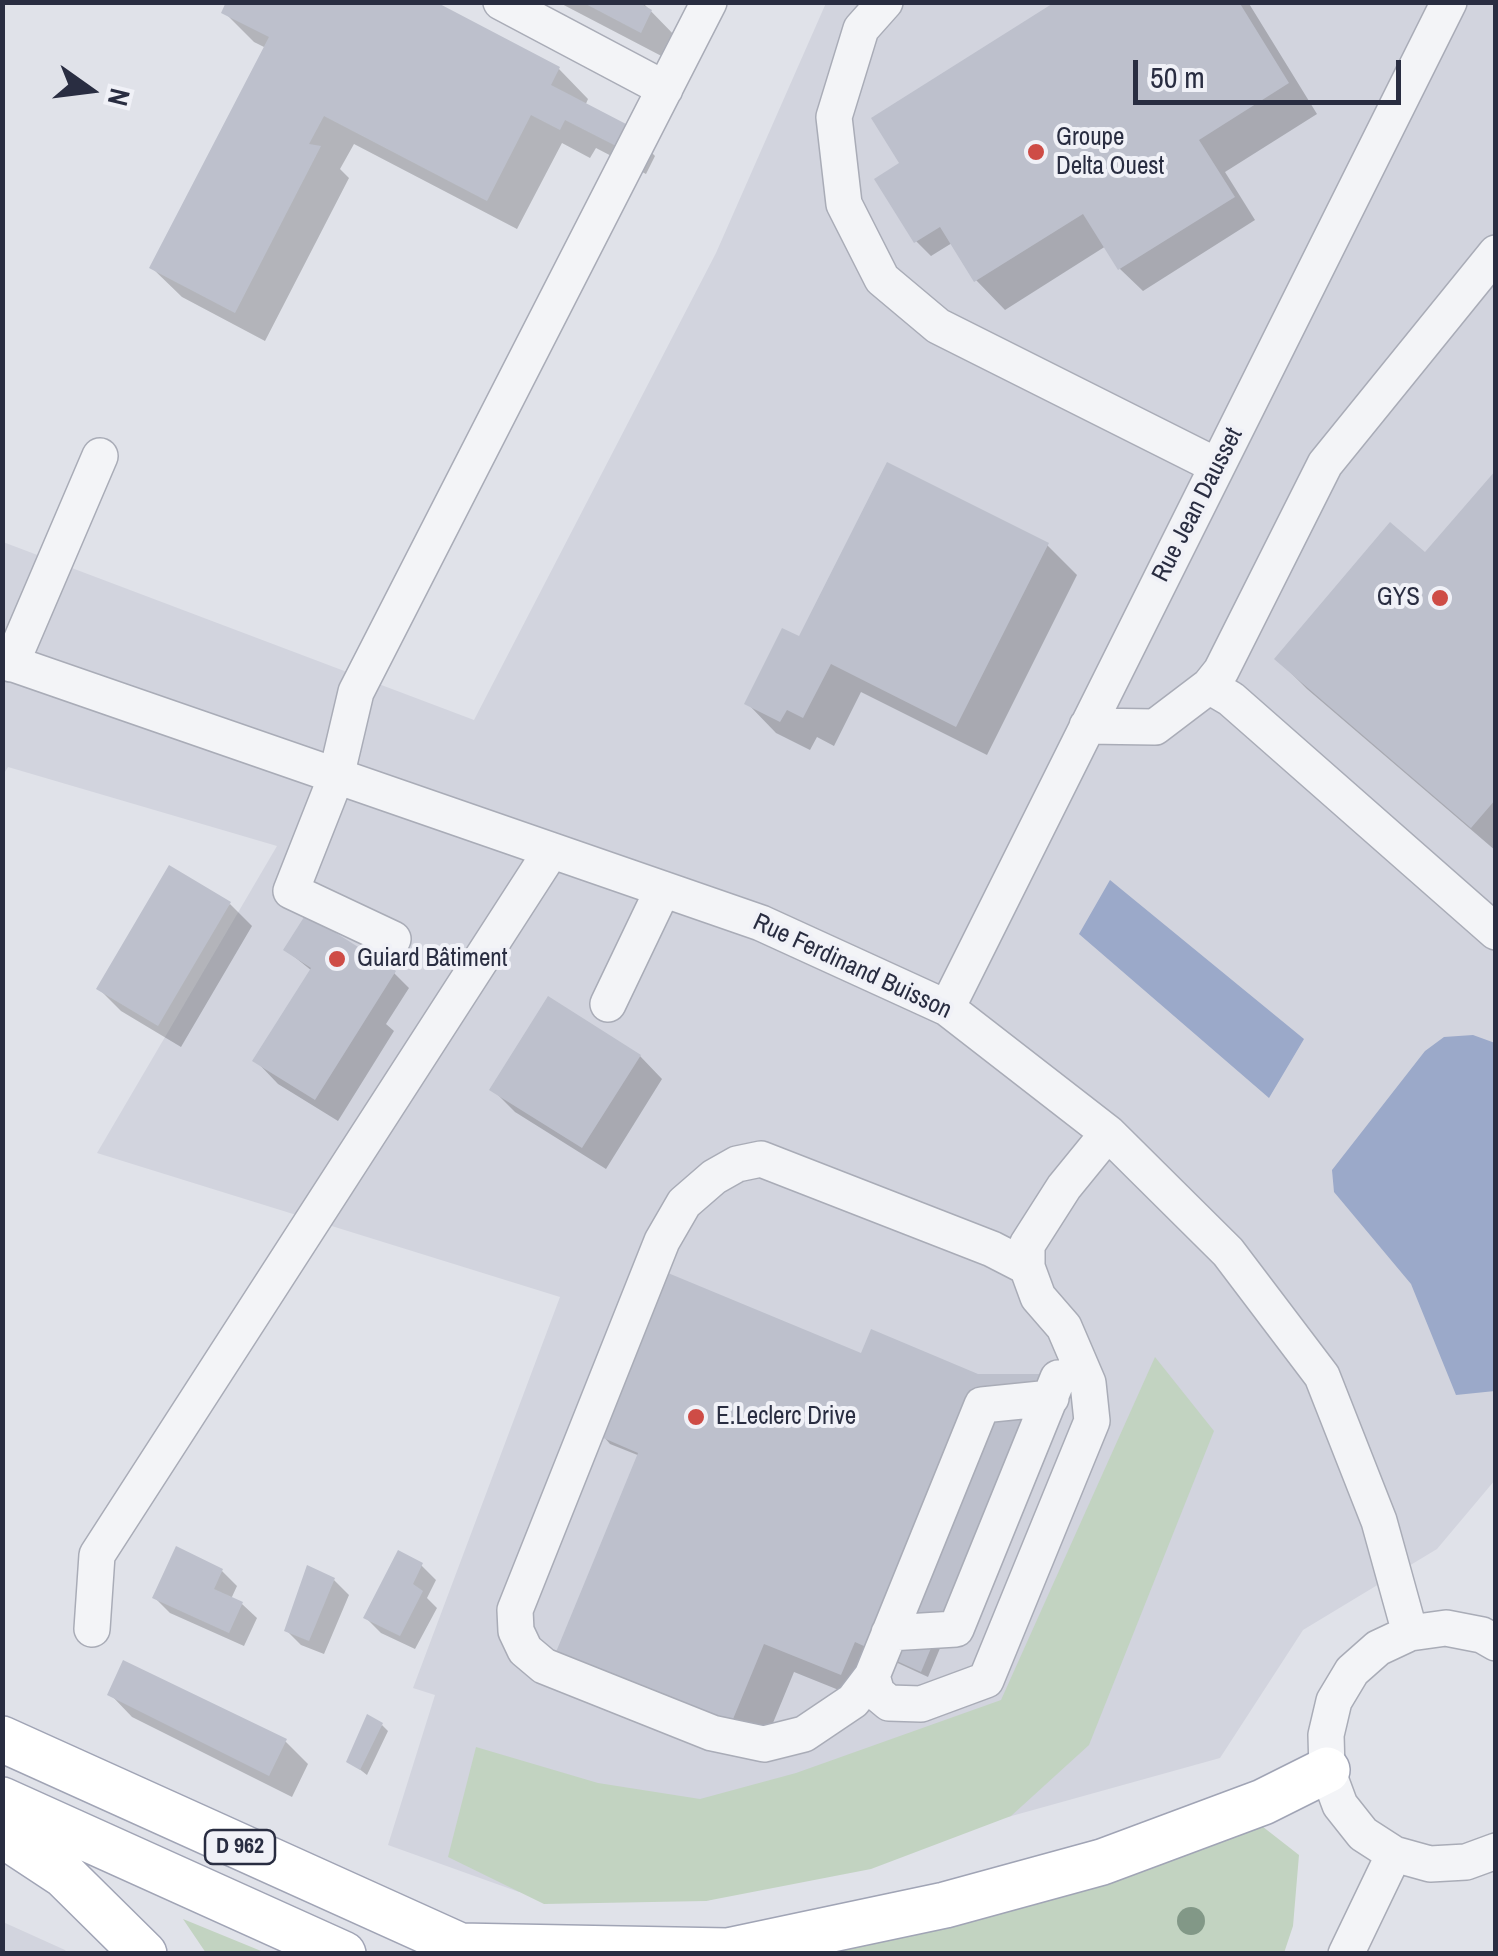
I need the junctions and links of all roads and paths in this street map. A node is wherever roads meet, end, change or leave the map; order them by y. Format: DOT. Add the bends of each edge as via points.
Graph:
graph roads {
  1 [pos="501,2"];
  2 [pos="709,2"];
  3 [pos="885,2"];
  4 [pos="1449,2"];
  5 [pos="665,90"];
  6 [pos="1496,253"];
  7 [pos="100,456"];
  8 [pos="1217,466"];
  9 [pos="7,662"];
  10 [pos="1209,686"];
  11 [pos="1087,726"];
  12 [pos="336,776"];
  13 [pos="550,851"];
  14 [pos="663,889"];
  15 [pos="1496,932"];
  16 [pos="393,940"];
  17 [pos="608,1004"];
  18 [pos="947,1008"];
  19 [pos="1108,1133"];
  20 [pos="1027,1268"];
  21 [pos="1064,1327"];
  22 [pos="1052,1398"];
  23 [pos="92,1628"];
  24 [pos="1410,1633"];
  25 [pos="889,1634"];
  26 [pos="1496,1642"];
  27 [pos="872,1676"];
  28 [pos="2,1740"];
  29 [pos="1327,1770"];
  30 [pos="2,1800"];
  31 [pos="2,1834"];
  32 [pos="1496,1851"];
  33 [pos="1394,1854"];
  34 [pos="468,1950"];
  35 [pos="144,1954"];
  36 [pos="343,1954"];
  37 [pos="1346,1954"];
  1 -- 5 [label="street"];
  2 -- 5 [label="street"];
  3 -- 8 [label="street" via="861,30 834,117 844,204 882,279 938,326"];
  4 -- 8 [label="street, Rue Jean Dausset"];
  5 -- 12 [label="street" via="356,692"];
  6 -- 10 [label="street" via="1325,464"];
  7 -- 9 [label="street"];
  8 -- 11 [label="street, Rue Jean Dausset"];
  9 -- 12 [label="street, Rue Ferdinand Buisson"];
  10 -- 11 [label="street" via="1155,727"];
  10 -- 15 [label="street"];
  11 -- 18 [label="street, Rue Jean Dausset"];
  12 -- 13 [label="street, Rue Ferdinand Buisson"];
  12 -- 16 [label="street" via="291,891"];
  13 -- 14 [label="street, Rue Ferdinand Buisson"];
  13 -- 23 [label="street" via="97,1555"];
  14 -- 17 [label="street"];
  14 -- 18 [label="street, Rue Ferdinand Buisson" via="761,923"];
  18 -- 19 [label="street, Rue Ferdinand Buisson"];
  19 -- 20 [label="street" via="1038,1225"];
  19 -- 24 [label="street, Rue Ferdinand Buisson" via="1228,1252 1322,1376 1379,1521"];
  20 -- 21 [label="street" via="1038,1298"];
  20 -- 27 [label="street" via="761,1160 714,1177 684,1203 662,1240 514,1610 525,1650 544,1666 712,1733 764,1744 804,1734 845,1708"];
  21 -- 22 [label="street"];
  21 -- 27 [label="street" via="1088,1383 1092,1421 986,1680 921,1704 888,1703"];
  22 -- 25 [label="street" via="956,1629"];
  22 -- 25 [label="street" via="982,1404"];
  24 -- 26 [label="street" via="1446,1628"];
  24 -- 29 [label="street" via="1352,1671 1334,1701"];
  25 -- 27 [label="street"];
  28 -- 34 [label="main road, D 962"];
  29 -- 33 [label="street" via="1340,1805 1363,1834"];
  29 -- 34 [label="main road" via="1264,1802 1102,1862 945,1905 728,1951"];
  30 -- 36 [label="main road, D 962"];
  31 -- 35 [label="main road" via="64,1875"];
  32 -- 33 [label="street" via="1430,1864"];
  33 -- 37 [label="street"];
}
